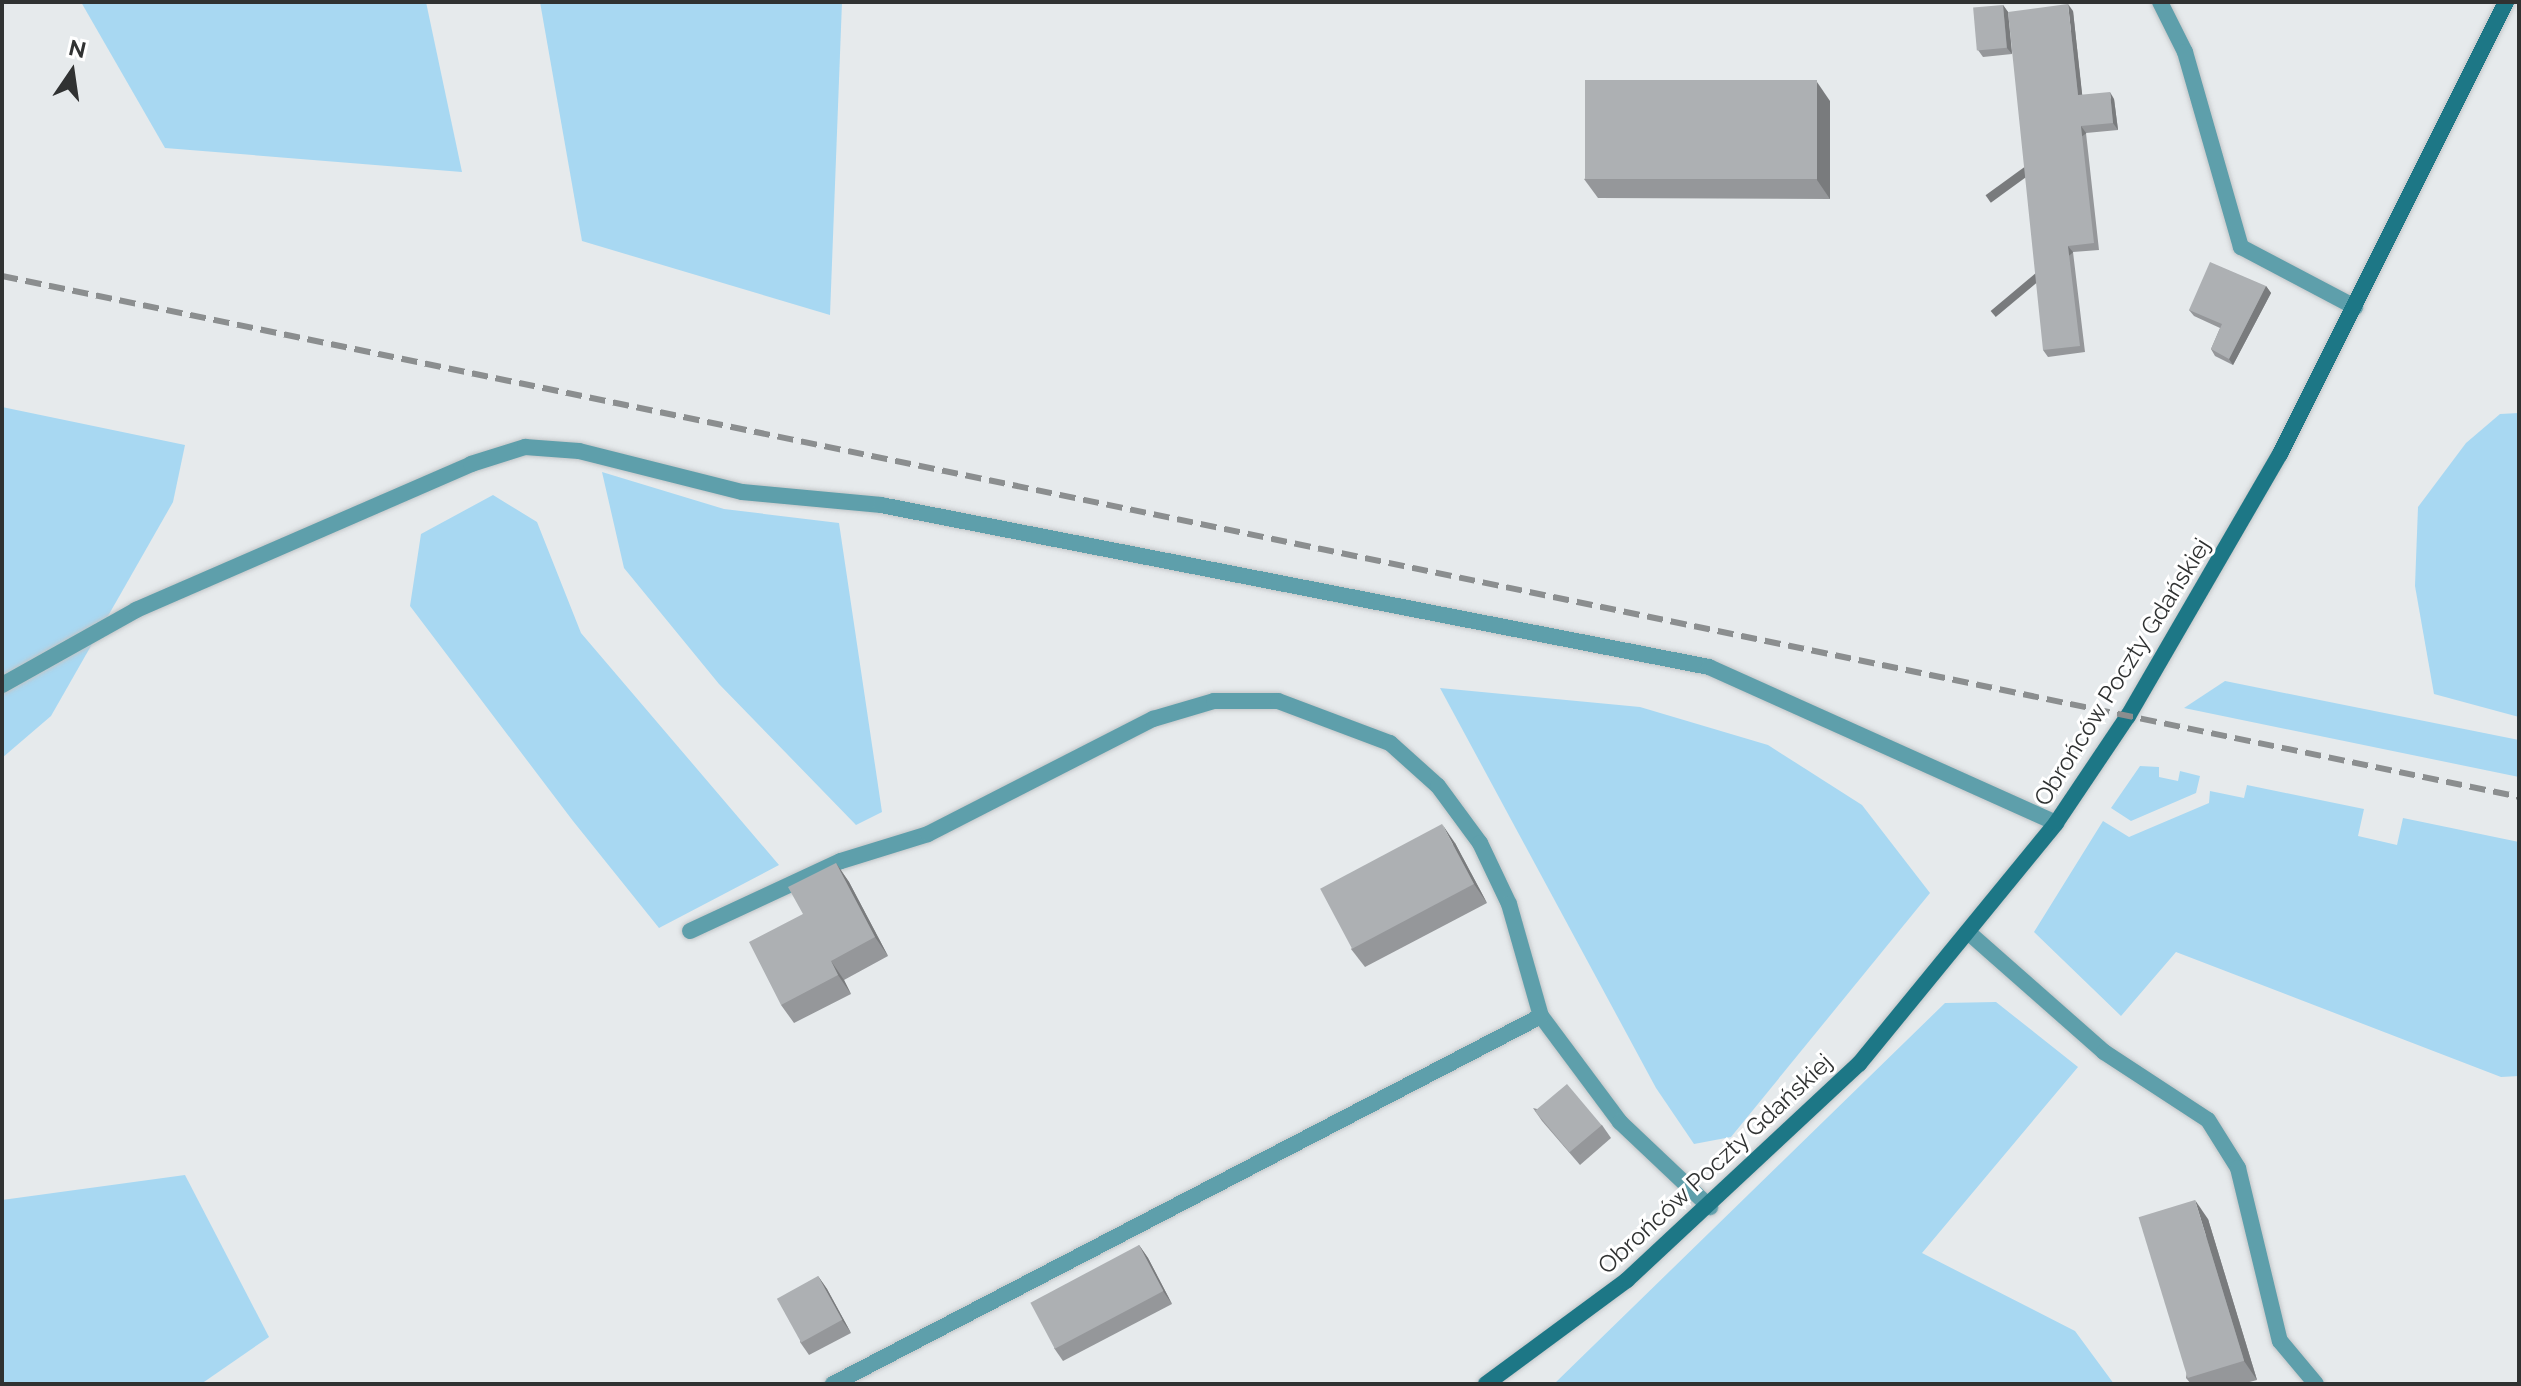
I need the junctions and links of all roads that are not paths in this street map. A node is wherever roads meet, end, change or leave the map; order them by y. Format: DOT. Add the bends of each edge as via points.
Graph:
graph roads {
  1 [pos="2160,2"];
  2 [pos="2506,2"];
  3 [pos="2355,307"];
  4 [pos="2,685"];
  5 [pos="2056,823"];
  6 [pos="690,931"];
  7 [pos="1968,932"];
  8 [pos="1541,1016"];
  9 [pos="1710,1207"];
  10 [pos="833,1384"];
  11 [pos="1486,1384"];
  12 [pos="2316,1384"];
  1 -- 3 [label="lane" via="2185,52 2241,247"];
  2 -- 3 [label="main road, Obrońców Poczty Gdańskiej"];
  3 -- 5 [label="main road, Obrońców Poczty Gdańskiej" via="2229,548"];
  4 -- 5 [label="lane" via="136,610 471,464 525,447 579,451 742,492 928,514 1709,667"];
  5 -- 7 [label="main road, Obrońców Poczty Gdańskiej"];
  6 -- 8 [label="lane" via="841,861 928,834 1153,719 1214,701 1278,701 1390,743 1438,786 1480,843 1509,904"];
  7 -- 9 [label="main road, Obrońców Poczty Gdańskiej" via="1859,1064"];
  7 -- 12 [label="lane" via="2104,1052 2208,1120 2238,1168 2280,1341"];
  8 -- 9 [label="lane" via="1620,1122"];
  8 -- 10 [label="lane"];
  9 -- 11 [label="main road, Obrońców Poczty Gdańskiej" via="1627,1280"];
}
